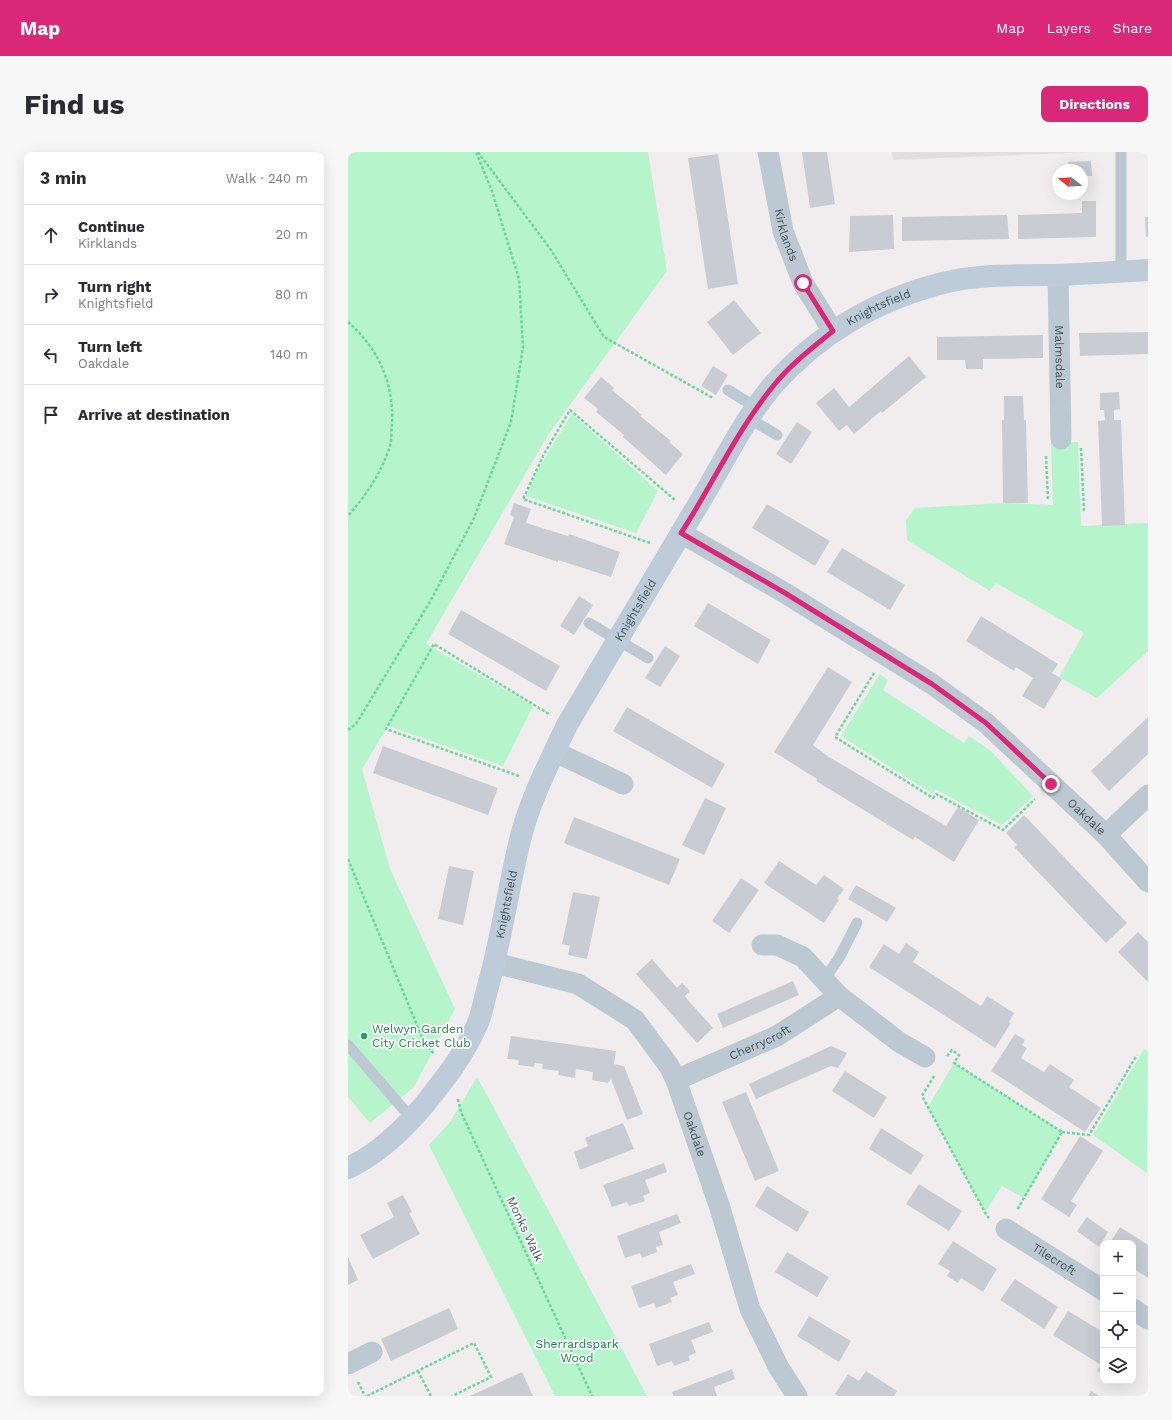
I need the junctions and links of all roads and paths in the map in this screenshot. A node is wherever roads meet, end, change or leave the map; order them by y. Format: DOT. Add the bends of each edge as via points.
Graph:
graph roads {
  1 [pos="477,152"];
  2 [pos="768,152"];
  3 [pos="1121,152"];
  4 [pos="1148,270"];
  5 [pos="1121,272"];
  6 [pos="1058,275"];
  7 [pos="348,322"];
  8 [pos="833,331"];
  9 [pos="728,390"];
  10 [pos="715,399"];
  11 [pos="753,413"];
  12 [pos="777,435"];
  13 [pos="1061,439"];
  14 [pos="1048,501"];
  15 [pos="1084,512"];
  16 [pos="348,516"];
  17 [pos="681,533"];
  18 [pos="589,623"];
  19 [pos="618,640"];
  20 [pos="884,656"];
  21 [pos="648,658"];
  22 [pos="567,725"];
  23 [pos="348,730"];
  24 [pos="555,752"];
  25 [pos="540,784"];
  26 [pos="623,784"];
  27 [pos="1051,784"];
  28 [pos="1148,795"];
  29 [pos="1106,835"];
  30 [pos="348,859"];
  31 [pos="1148,882"];
  32 [pos="858,923"];
  33 [pos="762,945"];
  34 [pos="495,963"];
  35 [pos="824,980"];
  36 [pos="839,996"];
  37 [pos="348,1045"];
  38 [pos="1137,1055"];
  39 [pos="933,1061"];
  40 [pos="450,1072"];
  41 [pos="676,1080"];
  42 [pos="412,1119"];
  43 [pos="1062,1132"];
  44 [pos="348,1168"];
  45 [pos="1006,1229"];
  46 [pos="1100,1288"];
  47 [pos="1136,1311"];
  48 [pos="1148,1319"];
  49 [pos="372,1352"];
  50 [pos="348,1364"];
  51 [pos="418,1371"];
  52 [pos="367,1396"];
  53 [pos="431,1396"];
  54 [pos="452,1396"];
  55 [pos="592,1396"];
  56 [pos="797,1396"];
  1 -- 10 [label="path" via="550,250 604,337"];
  1 -- 23 [label="path" via="519,279 523,347 511,422 474,518 431,600 356,724"];
  2 -- 8 [label="street, Kirklands" via="783,231 803,283"];
  3 -- 5 [label="lane"];
  4 -- 5 [label="street, Knightsfield"];
  5 -- 6 [label="street, Knightsfield"];
  6 -- 8 [label="street, Knightsfield" via="994,275 940,284 896,298"];
  6 -- 13 [label="street, Malmsdale"];
  7 -- 16 [label="path" via="360,332 378,357 389,386 392,409 391,444 381,470"];
  8 -- 11 [label="street, Knightsfield" via="774,384"];
  9 -- 11 [label="lane"];
  11 -- 12 [label="lane"];
  11 -- 17 [label="street, Knightsfield"];
  13 -- 14 [label="path" via="1045,439"];
  13 -- 15 [label="path" via="1081,439"];
  17 -- 17 [label="path" via="523,499 544,454 570,410"];
  17 -- 19 [label="street, Knightsfield"];
  17 -- 20 [label="street, Oakdale" via="785,593"];
  18 -- 19 [label="lane"];
  19 -- 21 [label="lane"];
  19 -- 22 [label="street, Knightsfield"];
  20 -- 27 [label="street, Oakdale" via="932,684 986,723"];
  20 -- 27 [label="path" via="835,737 933,798 936,794 1003,830"];
  22 -- 24 [label="street, Knightsfield"];
  22 -- 25 [label="path" via="434,644 386,729"];
  24 -- 25 [label="street, Knightsfield"];
  24 -- 26 [label="street"];
  25 -- 34 [label="street, Knightsfield" via="521,838"];
  27 -- 29 [label="street, Oakdale"];
  28 -- 29 [label="street"];
  29 -- 31 [label="street, Oakdale"];
  30 -- 40 [label="path" via="424,1042"];
  32 -- 35 [label="lane"];
  33 -- 35 [label="street" via="777,945 803,957"];
  34 -- 40 [label="street, Knightsfield" via="478,1024"];
  34 -- 41 [label="street, Oakdale" via="578,984 635,1020 669,1066"];
  35 -- 36 [label="street"];
  36 -- 39 [label="street" via="899,1042"];
  36 -- 41 [label="street, Cherrycroft" via="777,1036"];
  37 -- 42 [label="lane"];
  38 -- 43 [label="path" via="1090,1135"];
  39 -- 43 [label="path" via="952,1050 959,1055 954,1063"];
  39 -- 45 [label="path" via="922,1096 987,1216"];
  40 -- 42 [label="street, Knightsfield"];
  40 -- 55 [label="path, Monks Walk" via="464,1088 457,1100 461,1112"];
  41 -- 56 [label="street, Oakdale" via="720,1208 750,1309 779,1368"];
  42 -- 44 [label="street, Knightsfield" via="384,1145"];
  43 -- 45 [label="path"];
  45 -- 46 [label="street, Tilecroft"];
  47 -- 48 [label="street"];
  49 -- 50 [label="street"];
  51 -- 52 [label="path"];
  51 -- 53 [label="path"];
  51 -- 54 [label="path" via="474,1343 491,1377"];
}
